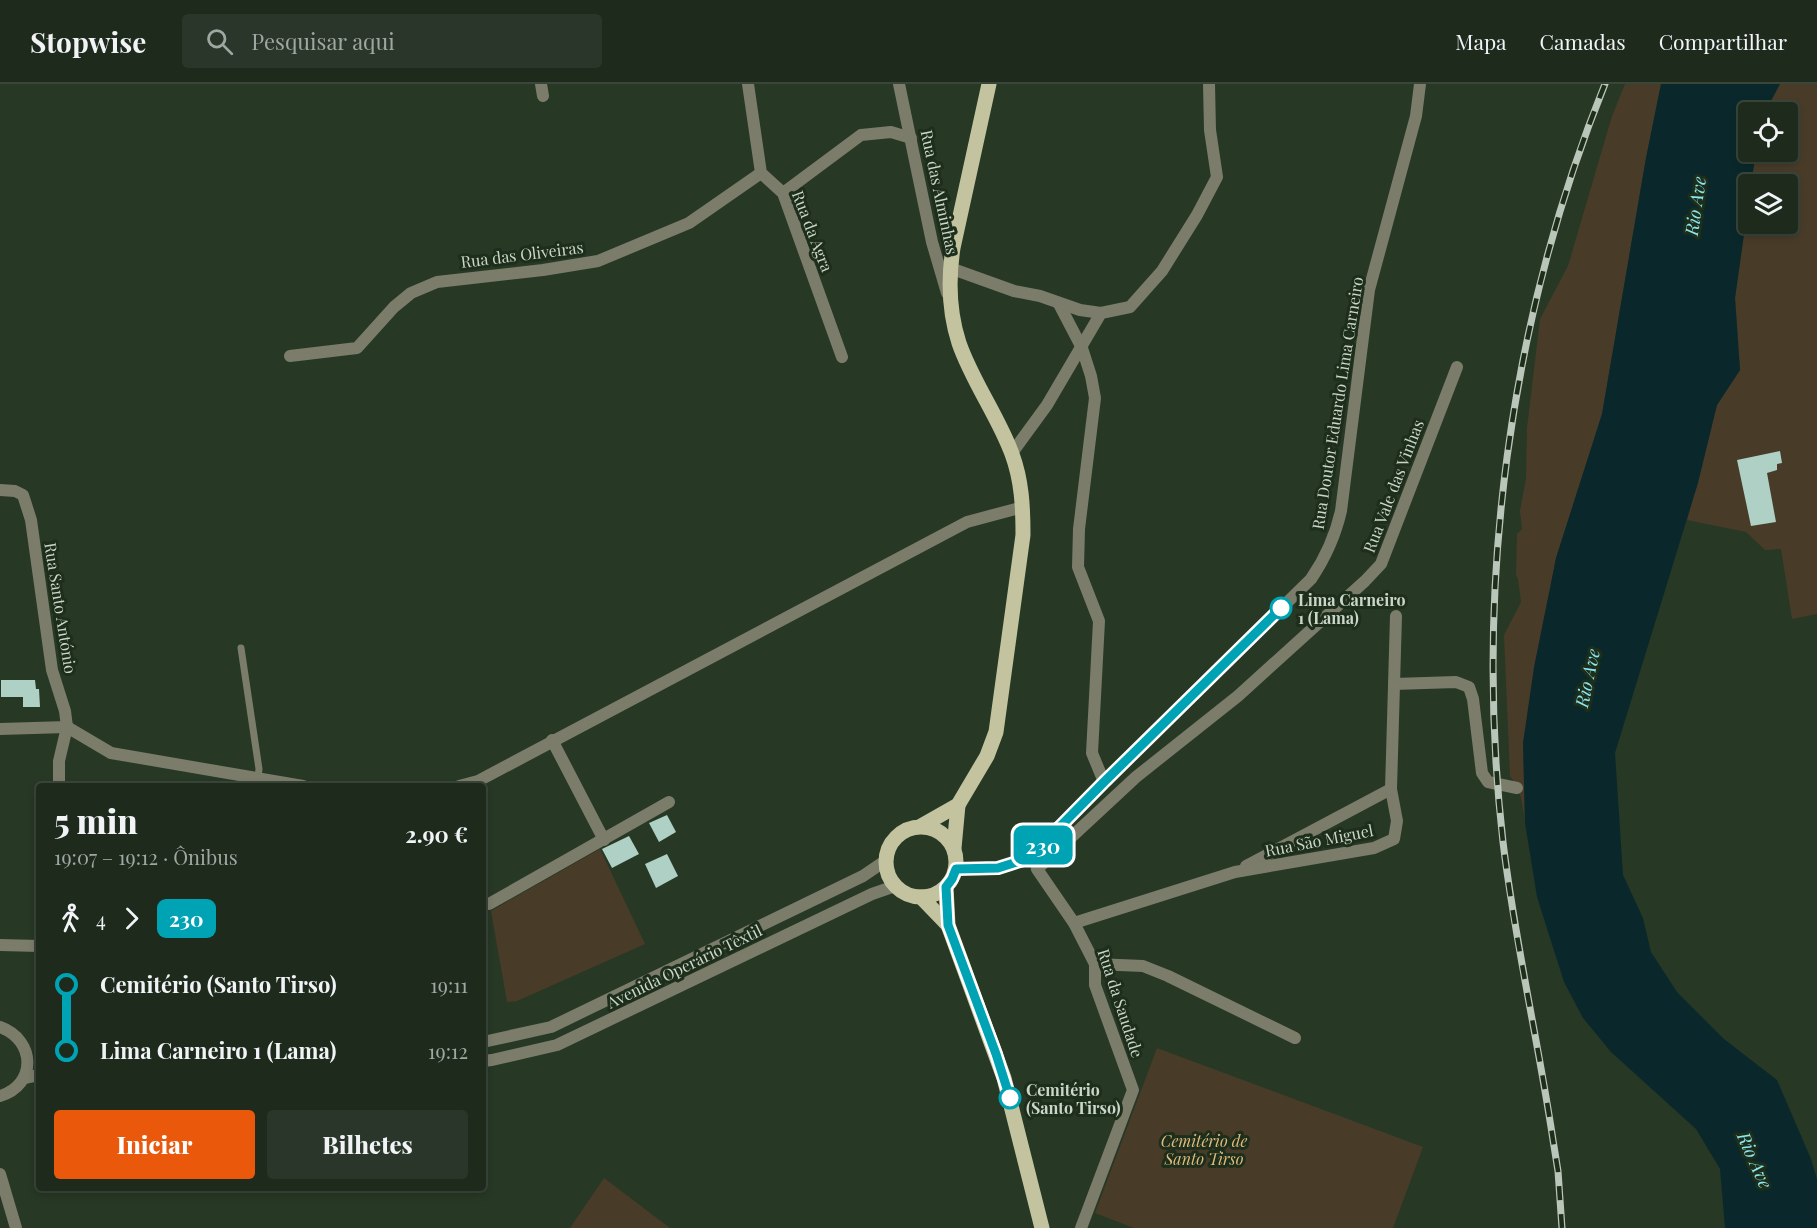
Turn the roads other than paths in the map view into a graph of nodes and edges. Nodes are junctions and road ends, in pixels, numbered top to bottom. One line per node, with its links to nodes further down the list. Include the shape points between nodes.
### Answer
1 (748, 84): 7 (street)
2 (899, 84): 6 (street, Rua das Alminhas)
3 (989, 84): 9 (main road)
4 (1209, 84): 12 (street, via 1217,177 1162,271 1130,307)
5 (1420, 84): 27 (street, Rua Doutor Eduardo Lima Carneiro, via 1416,116 1369,290 1336,534 1311,579)
6 (911, 138): 8 (street, via 891,132 861,135); 11 (street, Rua das Alminhas)
7 (761, 173): 8 (street, Rua da Agra); 14 (street, Rua das Oliveiras, via 688,223 598,261 437,282 411,293 394,307 357,348)
8 (783, 194): 15 (street, Rua da Agra)
9 (950, 268): 10 (street); 11 (main road)
10 (1059, 304): 12 (street); 13 (street)
11 (950, 307): 17 (main road, via 959,344)
12 (1101, 313): 13 (street)
13 (1082, 348): 17 (street); 27 (street, via 1095,398 1078,567 1099,621 1092,753)
14 (290, 356)
15 (842, 357)
16 (1457, 367): 45 (street, Rua Vale das Vinhas, via 1381,564 1238,696 1136,777 1037,869)
17 (1012, 453): 19 (main road)
18 (0, 490): 23 (street, Rua Santo António, via 23,495 28,506 52,670)
19 (1023, 507): 25 (street, via 967,522); 34 (main road, via 1023,535 996,732 987,756)
20 (1396, 616): 22 (street, Rua São Miguel)
21 (241, 648): 26 (lane)
22 (1394, 684): 31 (street, via 1456,682 1469,687 1482,773 1488,782); 32 (street, Rua São Miguel)
23 (67, 727): 24 (street); 26 (street, via 111,753); 28 (street, Rua Santo António, via 59,761)
24 (0, 729)
25 (552, 740): 30 (street); 36 (street)
26 (258, 778): 29 (street)
27 (1104, 782): 39 (street, Rua Doutor Eduardo Lima Carneiro, via 1023,860 998,868)
28 (59, 783)
29 (286, 783)
30 (470, 783)
31 (1517, 788)
32 (1391, 789): 40 (street, Rua São Miguel); 40 (street, Rua São Miguel, via 1397,821 1394,838 1385,843)
33 (669, 802): 36 (street)
34 (958, 805): 35 (main road); 37 (main road)
35 (921, 826): 37 (main road, via 941,832); 38 (main road, via 900,832 892,840)
36 (604, 840): 44 (street)
37 (954, 848): 39 (main road)
38 (885, 861): 41 (main road); 52 (street, Avenida Operário Têxtil, via 863,876 551,1027)
39 (956, 869): 42 (main road)
40 (1235, 872): 45 (street, Rua São Miguel)
41 (896, 886): 43 (main road, via 911,896); 55 (street, Avenida Operário Têxtil, via 557,1045)
42 (946, 887): 43 (main road); 46 (main road)
43 (921, 897): 46 (main road)
44 (489, 904)
45 (1074, 923): 49 (street, Rua da Saudade)
46 (948, 925): 63 (main road, via 1004,1078)
47 (0, 945): 48 (street)
48 (36, 946)
49 (1095, 964): 51 (street, via 1143,966); 61 (street, Rua da Saudade, via 1095,985 1133,1090)
50 (0, 1027): 53 (street, via 18,1037)
51 (1295, 1038)
52 (486, 1041)
53 (24, 1046): 54 (street); 57 (street, via 28,1062)
54 (36, 1050)
55 (486, 1061)
56 (36, 1076): 57 (street)
57 (24, 1078): 58 (street, via 11,1092)
58 (1, 1096): 59 (street)
59 (0, 1109)
60 (0, 1174): 62 (street)
61 (1085, 1227)
62 (16, 1228)
63 (1042, 1228)

